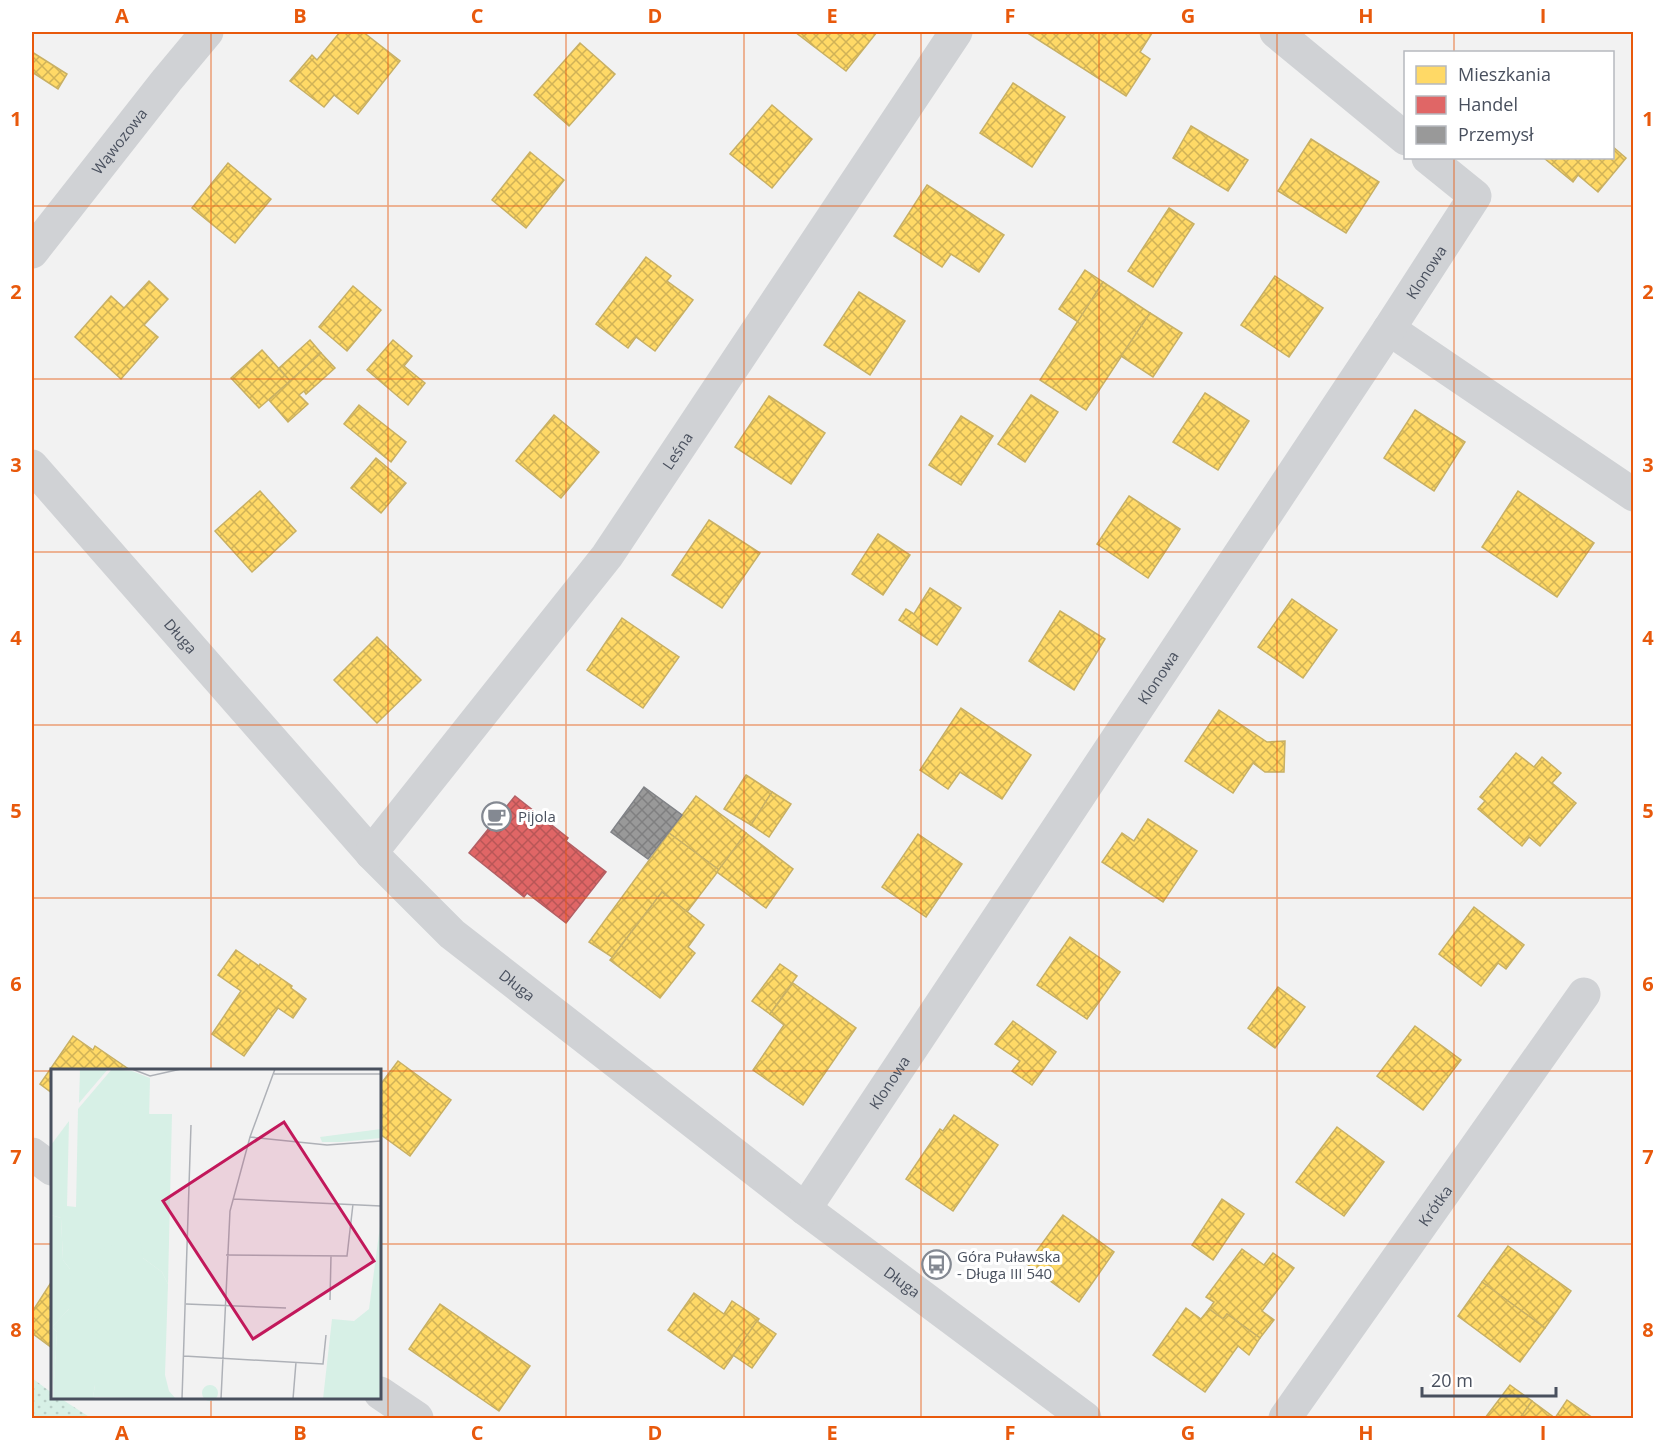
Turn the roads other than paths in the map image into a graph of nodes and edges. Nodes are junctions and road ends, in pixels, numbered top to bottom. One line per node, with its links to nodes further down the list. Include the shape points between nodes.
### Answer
1 (207, 32): 6 (street, Wąwozowa)
2 (956, 32): 10 (street, Leśna, via 607,556)
3 (1276, 32): 4 (street)
4 (1404, 137)
5 (1429, 159): 7 (street, Klonowa, via 1474,196)
6 (32, 252)
7 (1389, 329): 9 (street); 14 (street, Klonowa)
8 (32, 466): 10 (street, Długa)
9 (1634, 495)
10 (371, 853): 14 (street, Długa, via 452,934)
11 (1584, 994): 18 (street, Krótka)
12 (32, 1154): 13 (street)
13 (51, 1168)
14 (805, 1209): 17 (street, Długa)
15 (381, 1394): 16 (street)
16 (417, 1419)
17 (1085, 1419)
18 (1285, 1419)

